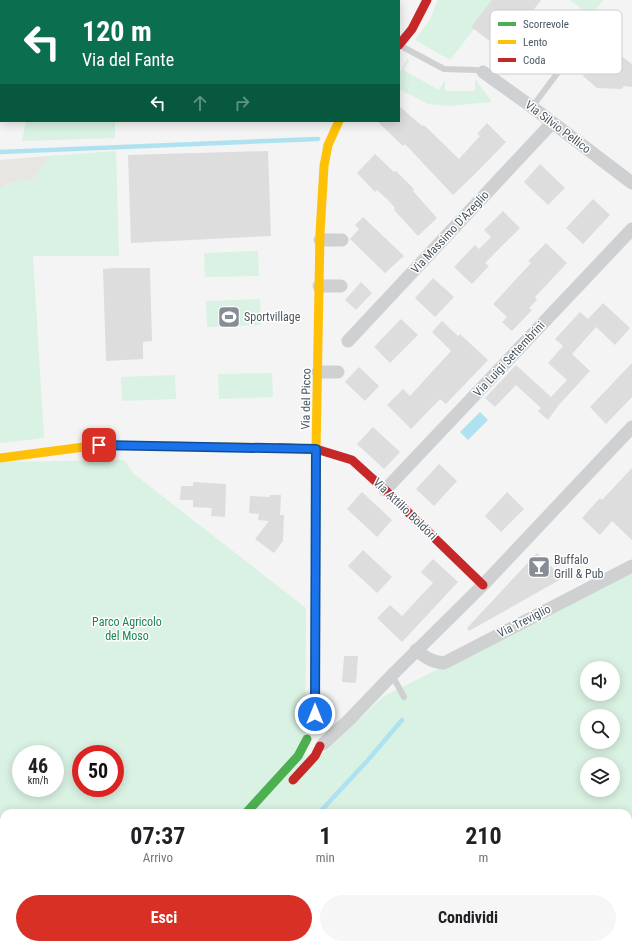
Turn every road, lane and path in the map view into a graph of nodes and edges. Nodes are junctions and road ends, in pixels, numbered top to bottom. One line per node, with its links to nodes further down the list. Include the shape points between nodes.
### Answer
1 (427, 0): 2 (main road, via 412,29)
2 (400, 44)
3 (400, 46): 4 (lane, via 444,69)
4 (479, 71): 6 (street, Via Silvio Pellico)
5 (557, 74): 6 (lane)
6 (532, 108): 8 (street, Via Silvio Pellico)
7 (339, 122): 11 (main road, Via del Picco, via 328,145 324,166)
8 (552, 123): 9 (street, Via Silvio Pellico); 15 (street, Via Massimo D'Azeglio)
9 (632, 183)
10 (632, 229): 22 (street, Via Luigi Settembrini)
11 (320, 240): 12 (street); 13 (main road, Via del Picco)
12 (342, 240)
13 (319, 286): 14 (street); 16 (main road, Via del Picco)
14 (341, 286)
15 (348, 341)
16 (318, 372): 17 (street); 18 (main road, Via del Picco)
17 (338, 372)
18 (317, 407): 20 (street, via 322,407)
19 (632, 427): 24 (street)
20 (320, 450): 21 (main road, Via Attilio Boldori, via 99,445); 22 (main road, Via Attilio Boldori, via 352,460); 28 (main road)
21 (0, 458)
22 (385, 490): 24 (main road, Via Attilio Boldori)
23 (632, 566): 25 (street, Via Treviglio, via 444,663 435,662)
24 (483, 585): 25 (street)
25 (416, 650): 26 (street)
26 (392, 675): 27 (lane); 28 (street, via 350,719)
27 (404, 697)
28 (320, 737): 29 (main road, via 312,746); 29 (main road, via 310,731); 30 (main road, via 315,756)
29 (307, 740): 31 (main road, via 298,756)
30 (289, 784)
31 (250, 809)

